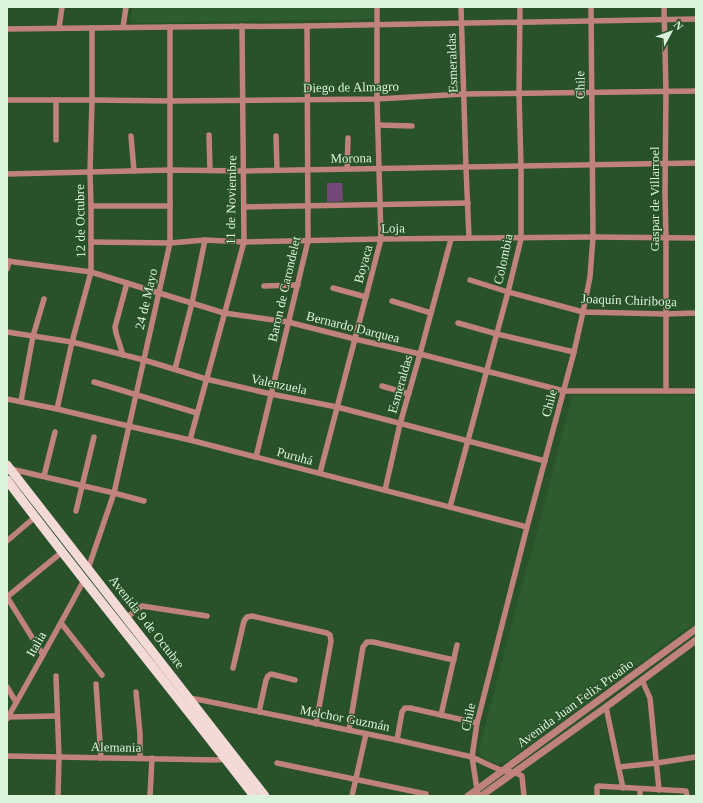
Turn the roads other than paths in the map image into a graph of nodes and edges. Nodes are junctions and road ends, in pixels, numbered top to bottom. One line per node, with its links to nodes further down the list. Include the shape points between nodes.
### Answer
1 (62, 7): 17 (street)
2 (126, 7): 19 (street)
3 (377, 7): 13 (street, Boyaca)
4 (461, 7): 12 (street, Esmeraldas)
5 (520, 7): 11 (street, Colombia)
6 (591, 7): 10 (street, Chile)
7 (664, 7): 9 (street, Gaspar de Villarroel)
8 (696, 19): 9 (street)
9 (664, 20): 10 (street); 21 (street, Gaspar de Villarroel)
10 (591, 21): 11 (street); 23 (street, Chile)
11 (520, 22): 12 (street); 25 (street, Colombia)
12 (462, 23): 13 (street); 24 (street, Esmeraldas)
13 (377, 24): 16 (street); 27 (street, Boyaca)
14 (170, 26): 15 (street); 19 (street); 32 (street, 24 de Mayo)
15 (242, 26): 16 (street); 31 (street, 11 de Noviembre)
16 (307, 26): 26 (street, Baron de Carondelet)
17 (59, 28): 18 (street); 20 (street)
18 (92, 28): 19 (street); 30 (street, 12 de Octubre)
19 (123, 28)
20 (7, 29)
21 (666, 91): 22 (street, Diego de Almagro); 23 (street, Diego de Almagro); 41 (street, Gaspar de Villarroel)
22 (696, 91)
23 (591, 93): 25 (street, Diego de Almagro); 42 (street, Chile)
24 (464, 94): 25 (street, Diego de Almagro); 27 (street, Diego de Almagro); 44 (street, Esmeraldas)
25 (519, 94): 43 (street, Colombia)
26 (307, 99): 27 (street, Diego de Almagro); 31 (street, Diego de Almagro); 50 (street, Baron de Carondelet)
27 (377, 99): 33 (street, Boyaca)
28 (7, 100): 29 (street, Diego de Almagro)
29 (56, 100): 30 (street, Diego de Almagro); 39 (street)
30 (92, 100): 32 (street, Diego de Almagro); 53 (street, 12 de Octubre)
31 (243, 100): 32 (street, Diego de Almagro); 52 (street, 11 de Noviembre)
32 (170, 101): 47 (street, 24 de Mayo)
33 (378, 125): 34 (street); 46 (street, Boyaca)
34 (412, 126)
35 (209, 135): 48 (street)
36 (131, 136): 51 (street)
37 (276, 136): 49 (street)
38 (348, 138): 45 (street)
39 (56, 140)
40 (696, 163): 41 (street, Morona)
41 (665, 164): 42 (street, Morona); 64 (street, Gaspar de Villarroel)
42 (592, 165): 43 (street, Morona); 61 (street, Chile)
43 (521, 166): 44 (street, Morona); 67 (street, Colombia)
44 (466, 168): 46 (street, Morona); 55 (street, Esmeraldas)
45 (347, 169): 46 (street, Morona); 50 (street, Morona)
46 (379, 169): 56 (street, Boyaca)
47 (170, 170): 48 (street, Morona); 51 (street, Morona); 58 (street, 24 de Mayo)
48 (210, 170): 52 (street, Morona)
49 (277, 170): 50 (street, Morona); 52 (street, Morona)
50 (308, 170): 59 (street, Baron de Carondelet)
51 (134, 171): 53 (street, Morona)
52 (244, 171): 60 (street, 11 de Noviembre)
53 (90, 172): 54 (street, Morona); 57 (street, 12 de Octubre)
54 (7, 174)
55 (468, 204): 56 (street); 63 (street, Esmeraldas)
56 (380, 205): 59 (street); 66 (street, Boyaca)
57 (91, 206): 58 (street); 70 (street, 12 de Octubre)
58 (170, 206): 72 (street, 24 de Mayo)
59 (308, 206): 60 (street); 69 (street, Baron de Carondelet)
60 (244, 207): 71 (street, 11 de Noviembre)
61 (593, 237): 64 (street, Loja); 67 (street, Loja); 87 (street, Chile, via 590,276)
62 (451, 238): 63 (street, Loja); 66 (street, Loja); 89 (street, Esmeraldas)
63 (469, 238): 67 (street, Loja)
64 (666, 238): 65 (street, Loja); 91 (street, Gaspar de Villarroel)
65 (696, 238)
66 (381, 239): 69 (street, Loja); 83 (street, Boyaca)
67 (521, 239): 81 (street, Colombia)
68 (205, 240): 71 (street, Loja); 72 (street, Loja); 86 (street)
69 (308, 241): 71 (street, Loja); 78 (street, Baron de Carondelet)
70 (91, 242): 72 (street, Loja); 75 (street, 12 de Octubre)
71 (244, 242): 88 (street, 11 de Noviembre)
72 (170, 243): 82 (street, 24 de Mayo)
73 (8, 261): 74 (street); 75 (street, Bernardo Darquea)
74 (7, 269)
75 (91, 272): 77 (street, Bernardo Darquea); 98 (street, 12 de Octubre)
76 (470, 280): 81 (street, Joaquín Chiriboga)
77 (127, 283): 82 (street, Bernardo Darquea); 101 (street, via 115,328)
78 (298, 285): 79 (street); 92 (street, Baron de Carondelet)
79 (264, 286)
80 (333, 288): 83 (street)
81 (508, 292): 87 (street, Joaquín Chiriboga); 95 (street, Colombia)
82 (159, 293): 86 (street, Bernardo Darquea); 102 (street, 24 de Mayo)
83 (366, 297): 97 (street, Boyaca)
84 (44, 299): 96 (street)
85 (392, 302): 89 (street)
86 (192, 303): 88 (street, Bernardo Darquea); 103 (street)
87 (583, 312): 91 (street, Joaquín Chiriboga); 99 (street, Chile)
88 (224, 313): 92 (street, Bernardo Darquea); 105 (street, 11 de Noviembre)
89 (431, 313): 100 (street, Esmeraldas)
90 (696, 313): 91 (street, Joaquín Chiriboga)
91 (666, 314): 109 (street, Gaspar de Villarroel)
92 (288, 322): 97 (street, Bernardo Darquea); 112 (street, Baron de Carondelet)
93 (458, 323): 95 (street)
94 (7, 332): 96 (street, Valenzuela)
95 (497, 334): 99 (street); 104 (street, Colombia)
96 (32, 336): 98 (street, Valenzuela); 115 (street)
97 (355, 339): 100 (street, Bernardo Darquea); 116 (street, Boyaca)
98 (72, 342): 101 (street, Valenzuela); 117 (street, 12 de Octubre)
99 (574, 352): 108 (street, Chile)
100 (420, 354): 104 (street, Bernardo Darquea); 113 (street, Esmeraldas)
101 (123, 355): 102 (street, Valenzuela)
102 (144, 360): 103 (street, Valenzuela); 111 (street, 24 de Mayo)
103 (175, 369): 105 (street, Valenzuela)
104 (486, 372): 108 (street, Bernardo Darquea); 124 (street, Colombia)
105 (206, 379): 112 (street, Valenzuela); 118 (street, 11 de Noviembre)
106 (94, 382): 111 (street)
107 (382, 386): 113 (street)
108 (564, 391): 109 (street, Bernardo Darquea); 126 (street, Chile)
109 (666, 391): 110 (street, Bernardo Darquea)
110 (696, 391)
111 (136, 394): 118 (street); 120 (street, 24 de Mayo)
112 (271, 394): 116 (street, Valenzuela); 125 (street, Baron de Carondelet)
113 (409, 394): 119 (street, Esmeraldas)
114 (7, 399): 115 (street, Puruhá)
115 (21, 401): 117 (street, Puruhá)
116 (337, 407): 119 (street, Valenzuela); 128 (street, Boyaca)
117 (57, 409): 120 (street, Puruhá)
118 (197, 413): 123 (street, 11 de Noviembre)
119 (400, 424): 124 (street, Valenzuela); 132 (street, Esmeraldas)
120 (128, 426): 123 (street, Puruhá); 133 (street, 24 de Mayo)
121 (55, 432): 129 (street)
122 (94, 438): 131 (street)
123 (190, 440): 125 (street, Puruhá)
124 (468, 441): 126 (street, Valenzuela); 135 (street, Colombia)
125 (256, 457): 128 (street, Puruhá)
126 (545, 461): 138 (street, Chile)
127 (9, 467): 129 (street); 141 (main road, Avenida 9 de Octubre)
128 (320, 473): 132 (street, Puruhá)
129 (44, 476): 131 (street)
130 (7, 482): 137 (main road, Avenida 9 de Octubre)
131 (82, 485): 133 (street); 136 (street)
132 (385, 490): 135 (street, Puruhá)
133 (114, 493): 134 (street); 141 (street, 24 de Mayo)
134 (144, 501)
135 (450, 507): 138 (street, Puruhá)
136 (76, 511)
137 (35, 518): 139 (street); 140 (main road, Avenida 9 de Octubre)
138 (527, 528): 168 (street, Chile)
139 (7, 541)
140 (62, 552): 142 (main road, Avenida 9 de Octubre); 143 (street)
141 (88, 569): 145 (main road, Avenida 9 de Octubre)
142 (84, 580): 146 (street, Italia); 161 (main road, Avenida 9 de Octubre)
143 (7, 597): 150 (street)
144 (207, 616): 145 (street, via 142,606)
145 (127, 617): 160 (main road, Avenida 9 de Octubre)
146 (61, 623): 150 (street, Italia); 153 (street)
147 (696, 629): 184 (street, Avenida Juan Felix Proaño)
148 (696, 640): 156 (street, Avenida Juan Felix Proaño)
149 (457, 645): 151 (street)
150 (43, 655): 162 (street, Italia)
151 (454, 660): 165 (street); 170 (street, via 367,642 363,647)
152 (233, 668): 169 (street, via 246,617 252,616 330,635)
153 (102, 675)
154 (56, 676): 166 (street)
155 (295, 680): 164 (street, via 271,674 268,676)
156 (642, 680): 163 (street, Avenida Juan Felix Proaño); 182 (street, via 650,698)
157 (96, 684): 176 (street)
158 (7, 687): 162 (street)
159 (136, 692): 177 (street)
160 (189, 698): 161 (street, Melchor Guzmán); 164 (street, Melchor Guzmán); 196 (main road, Avenida 9 de Octubre)
161 (180, 701): 180 (main road, Avenida 9 de Octubre)
162 (16, 702): 167 (street, Italia)
163 (606, 707): 183 (street); 185 (street, Avenida Juan Felix Proaño)
164 (259, 712): 169 (street, Melchor Guzmán)
165 (441, 715): 168 (street); 172 (street, via 405,708)
166 (56, 716): 167 (street); 174 (street)
167 (8, 718)
168 (477, 723): 175 (street, Chile)
169 (316, 724): 170 (street, Melchor Guzmán)
170 (349, 730): 171 (street, Melchor Guzmán)
171 (366, 734): 172 (street, Melchor Guzmán); 186 (street)
172 (397, 740): 175 (street, Melchor Guzmán)
173 (7, 756): 174 (street, Alemania)
174 (59, 757): 176 (street, Alemania); 193 (street)
175 (472, 757): 184 (street, Melchor Guzmán); 191 (street, Chile)
176 (101, 758): 177 (street, Alemania)
177 (140, 758): 178 (street, Alemania)
178 (152, 758): 180 (street, Alemania); 194 (street)
179 (696, 758): 182 (street)
180 (226, 759): 195 (main road, Avenida 9 de Octubre)
181 (277, 763): 186 (street)
182 (657, 763): 183 (street); 189 (street)
183 (619, 767): 187 (street)
184 (503, 771): 185 (street, Melchor Guzmán); 191 (street, Avenida Juan Felix Proaño)
185 (514, 772): 191 (street, Avenida Juan Felix Proaño); 199 (street, via 522,776)
186 (356, 780): 190 (street); 197 (street)
187 (623, 788): 188 (street); 200 (street, via 597,786)
188 (640, 789): 189 (street); 201 (street)
189 (659, 790): 192 (street)
190 (426, 794)
191 (479, 794): 198 (street, Avenida Juan Felix Proaño)
192 (686, 794)
193 (58, 796)
194 (150, 796)
195 (254, 796)
196 (265, 796)
197 (352, 796)
198 (468, 796)
199 (524, 796)
200 (597, 796)
201 (640, 796)

